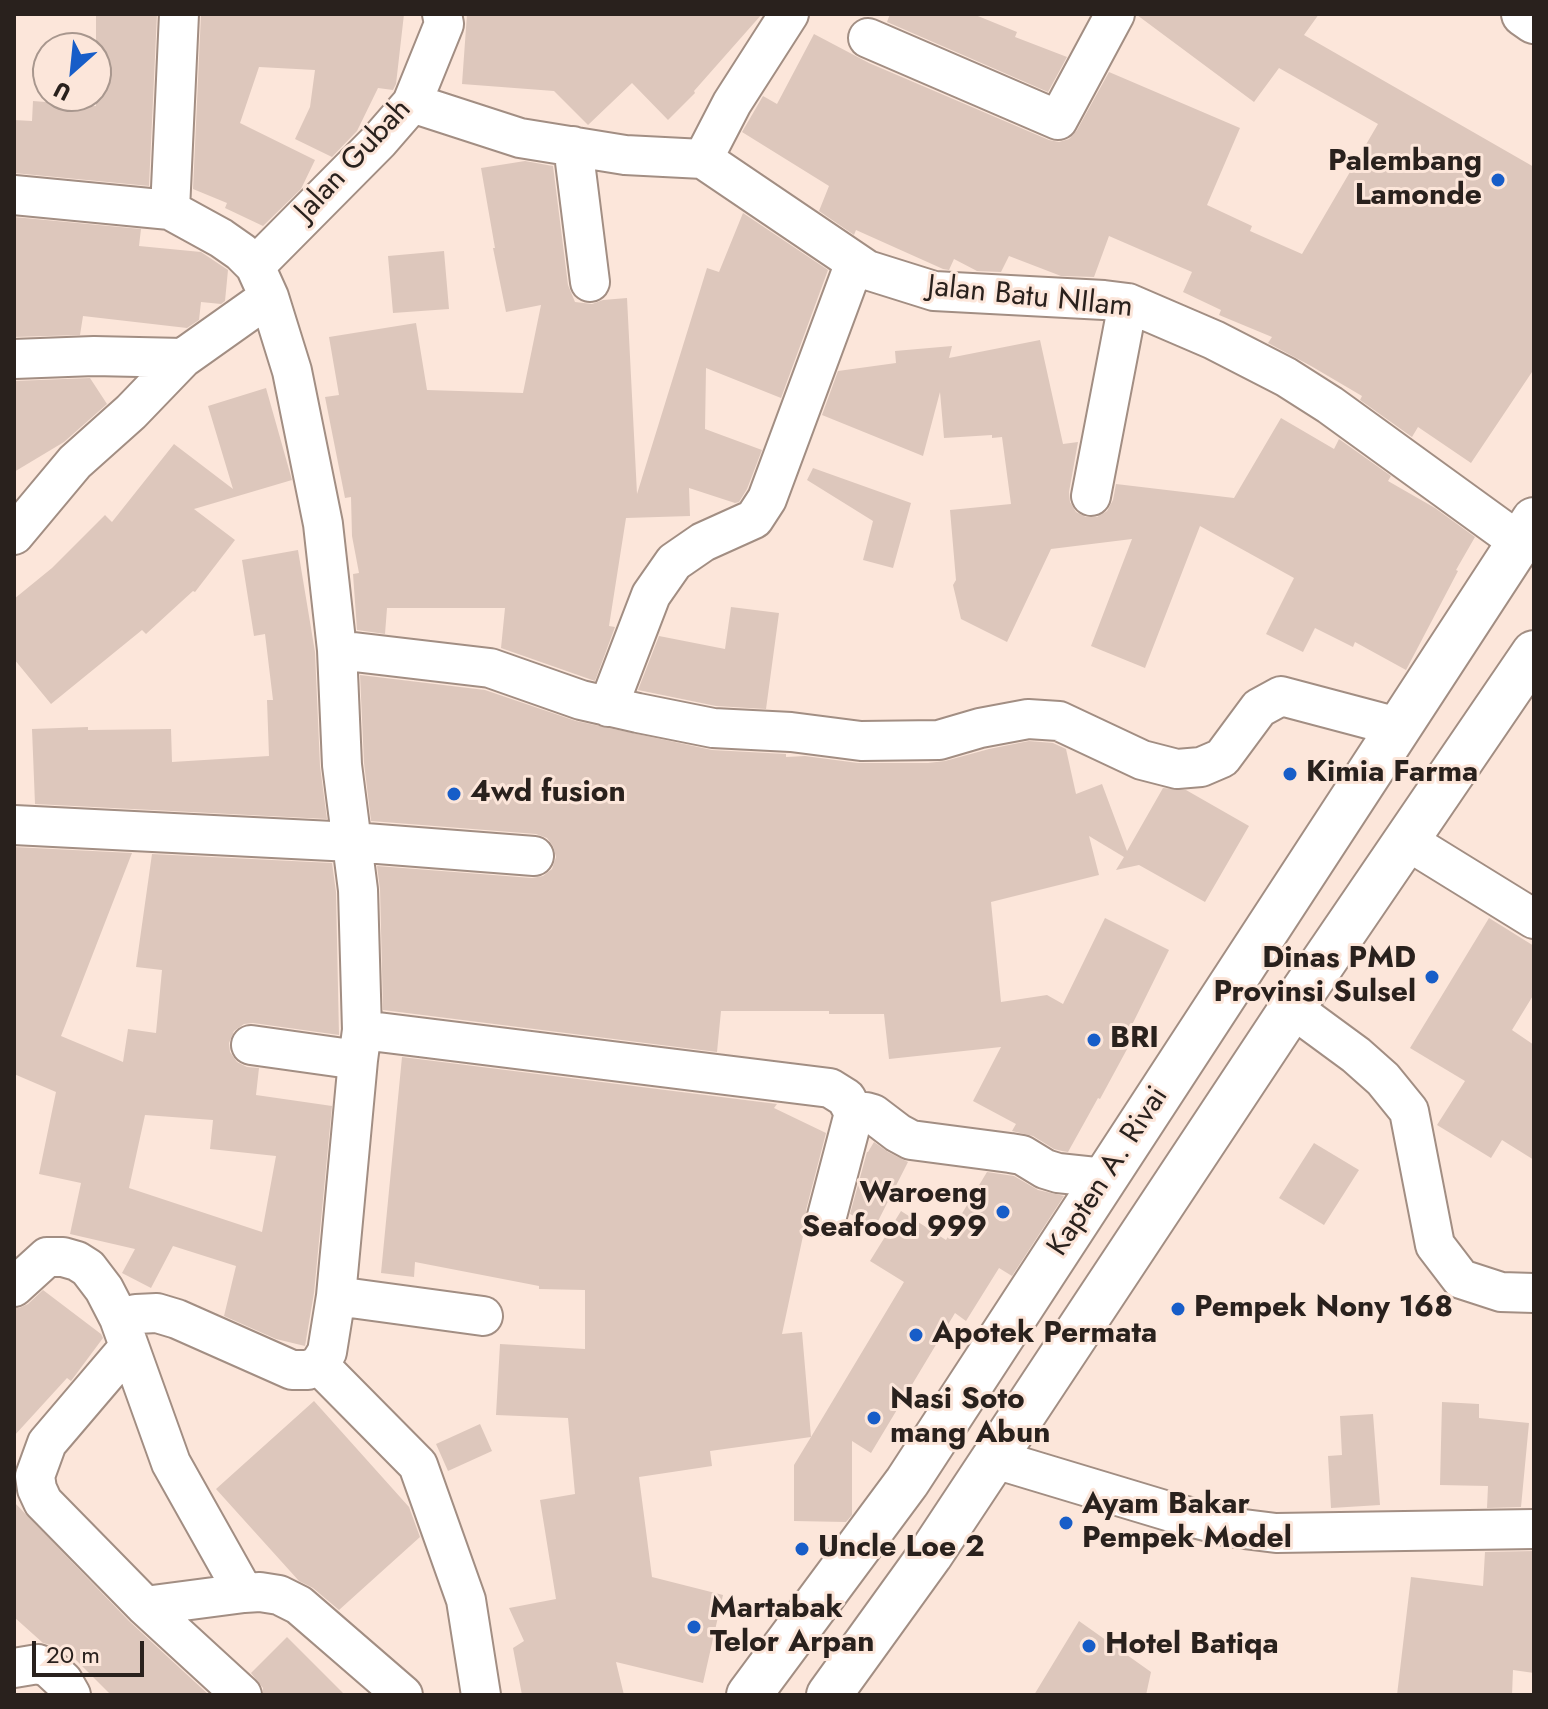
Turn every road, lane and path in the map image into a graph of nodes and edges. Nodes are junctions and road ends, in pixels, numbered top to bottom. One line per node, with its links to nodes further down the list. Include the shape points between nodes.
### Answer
1 (179, 14): 12 (street)
2 (442, 14): 8 (street, Jalan Gubah, via 444,24)
3 (789, 14): 10 (street)
4 (1115, 14): 7 (street, via 1058,120)
5 (1524, 14): 6 (main road)
6 (1534, 21)
7 (868, 38)
8 (412, 103): 9 (street, via 520,138); 14 (street, Jalan Gubah)
9 (573, 146): 10 (street); 15 (street)
10 (703, 159): 13 (street, Jalan Batu NIlam)
11 (14, 195): 12 (street)
12 (170, 210): 14 (street, via 241,252)
13 (855, 262): 16 (street, Jalan Batu NIlam, via 934,291); 24 (street, via 767,499 754,519 674,562 651,595)
14 (262, 281): 17 (street, Jalan Gubah); 22 (street, via 292,371 323,524)
15 (590, 282)
16 (1128, 303): 19 (street); 20 (street, Jalan Batu NIlam, via 1286,377)
17 (183, 358): 18 (street); 21 (street, Jalan Gubah, via 75,462)
18 (14, 359)
19 (1091, 496)
20 (1526, 531): 25 (main road, Kapten A. Rivai)
21 (14, 535)
22 (337, 650): 24 (street, via 490,668); 28 (street)
23 (1534, 653): 27 (main road, Kapten A. Rivai)
24 (608, 707): 25 (street, via 713,728 861,741 939,740 1028,719 1059,721 1142,760 1177,769 1222,758 1259,708 1281,696)
25 (1398, 727): 35 (main road, Kapten A. Rivai)
26 (14, 825): 28 (street)
27 (1406, 840): 30 (street); 31 (main road, Kapten A. Rivai)
28 (352, 842): 29 (street); 33 (street, via 358,890)
29 (534, 856)
30 (1534, 919)
31 (1292, 1008): 38 (street, via 1356,1055 1409,1111 1435,1245 1461,1279 1501,1292); 43 (main road, Kapten A. Rivai)
32 (251, 1045): 33 (street)
33 (360, 1045): 34 (street, via 830,1088 846,1098); 39 (street)
34 (854, 1113): 35 (street, via 873,1114 911,1140 1022,1155 1058,1173); 36 (street)
35 (1105, 1178): 52 (main road, Kapten A. Rivai, via 907,1482)
36 (827, 1216)
37 (14, 1287): 41 (street, via 47,1257 77,1261 104,1289)
38 (1534, 1293)
39 (336, 1296): 40 (street); 42 (street, via 327,1352)
40 (483, 1316)
41 (124, 1333): 42 (street, via 136,1314 157,1313 292,1370); 45 (street, via 171,1463); 46 (street, via 47,1443 35,1476 43,1502)
42 (319, 1365): 51 (street, via 418,1465 466,1600)
43 (995, 1459): 44 (street, via 1228,1527 1276,1533); 53 (main road, Kapten A. Rivai)
44 (1534, 1529)
45 (244, 1593): 46 (street); 50 (street, via 279,1595 299,1605)
46 (145, 1606): 49 (street)
47 (14, 1668): 48 (street, via 49,1668)
48 (71, 1695)
49 (242, 1695)
50 (403, 1695)
51 (481, 1695)
52 (749, 1695)
53 (829, 1695)

